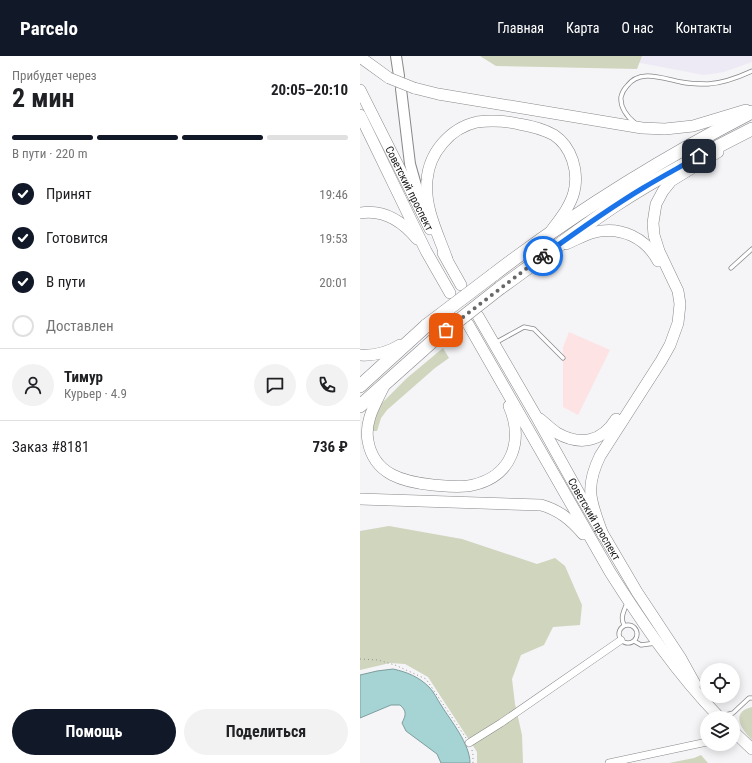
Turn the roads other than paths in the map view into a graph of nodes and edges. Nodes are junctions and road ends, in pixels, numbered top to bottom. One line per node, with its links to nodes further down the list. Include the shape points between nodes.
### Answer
1 (396, 56): 4 (main road)
2 (360, 57): 4 (main road)
3 (752, 71): 10 (lane, via 709,84 692,84 649,76 634,79 624,90 622,104 631,120)
4 (394, 77): 10 (main road, bridge, via 414,88 438,94)
5 (401, 89): 13 (main road, via 410,164)
6 (360, 90): 13 (main road, Советский проспект)
7 (752, 108): 10 (main road, via 693,126)
8 (752, 112): 14 (highway, via 636,176)
9 (360, 115): 16 (main road, Советский проспект)
10 (642, 128)
11 (752, 129): 17 (highway, via 644,188); 34 (main road, via 671,181 656,204 654,235 678,291 678,323 661,361 593,470 591,495)
12 (360, 212): 16 (main road, via 372,212 395,219)
13 (427, 222): 18 (main road, Советский проспект)
14 (549, 234): 18 (main road, via 568,207 574,191 575,171 565,146 554,135 532,126 497,121 476,123 448,136 434,155 429,167 427,187 430,212); 24 (highway, bridge)
15 (752, 249): 19 (lane)
16 (426, 251): 21 (main road, Советский проспект)
17 (550, 251): 29 (highway, bridge, via 435,339); 32 (main road, via 594,232 605,230 628,233 654,253 665,275 675,313 666,340 606,433 578,441 556,432)
18 (447, 259): 20 (main road, Советский проспект)
19 (731, 268)
20 (461, 285)
21 (450, 293)
22 (478, 316): 25 (main road, Советский проспект)
23 (468, 324): 28 (main road, Советский проспект)
24 (414, 337): 26 (main road, via 388,352); 30 (highway)
25 (494, 343): 27 (lane, via 524,327 534,329); 32 (main road, Советский проспект)
26 (360, 355)
27 (563, 358)
28 (490, 363): 29 (main road, via 512,413 514,448 510,460 502,470 492,478 471,485 415,483 397,478 382,468 372,454 367,432 371,413); 35 (main road, Советский проспект)
29 (388, 380): 31 (highway)
30 (360, 386)
31 (360, 406)
32 (536, 416): 34 (main road, Советский проспект)
33 (360, 499): 35 (main road, via 530,504 550,507 566,516 577,527)
34 (603, 535): 43 (main road, Советский проспект, via 705,700)
35 (610, 572): 36 (main road, Советский проспект)
36 (628, 600): 37 (lane, via 622,616); 40 (main road, Советский проспект)
37 (624, 626): 38 (lane, via 619,633); 39 (lane, via 631,625 636,629 638,636)
38 (621, 640): 39 (lane, via 627,643); 46 (street)
39 (634, 641): 40 (lane, via 641,645)
40 (656, 643): 42 (main road, Советский проспект, via 687,683)
41 (751, 697): 44 (lane)
42 (714, 711)
43 (715, 711)
44 (735, 711)
45 (740, 738): 48 (main road)
46 (469, 743)
47 (700, 744): 49 (street)
48 (752, 749)
49 (609, 763)

